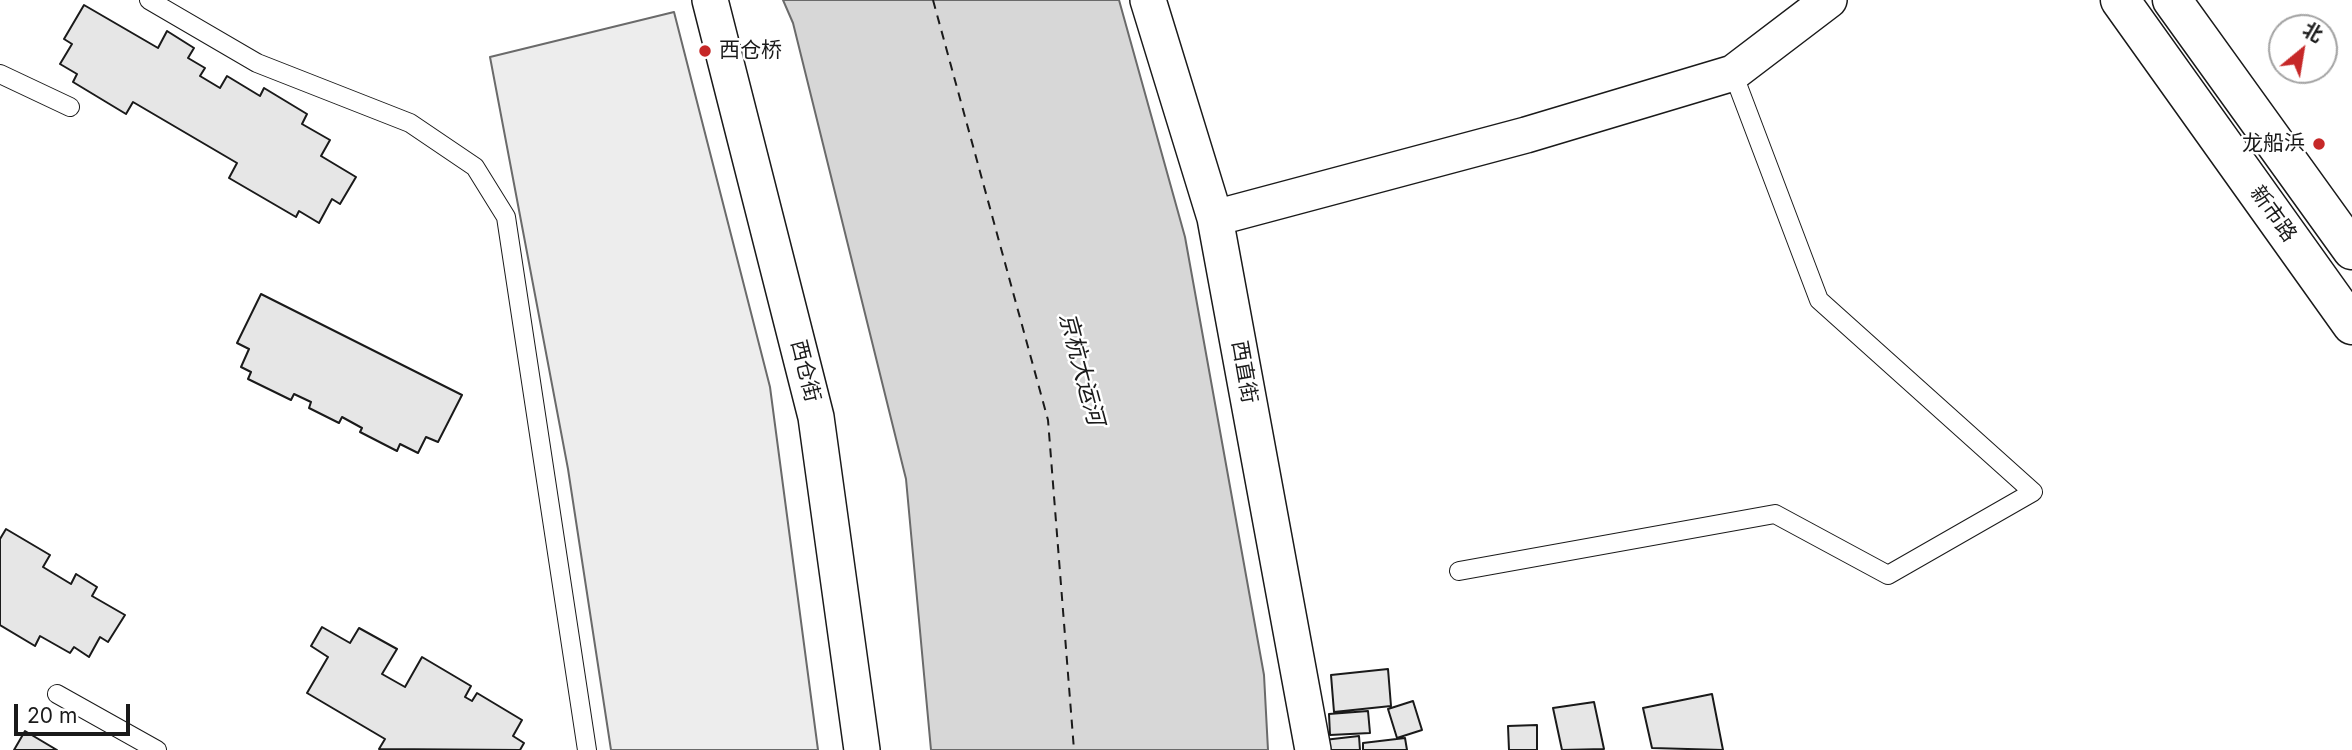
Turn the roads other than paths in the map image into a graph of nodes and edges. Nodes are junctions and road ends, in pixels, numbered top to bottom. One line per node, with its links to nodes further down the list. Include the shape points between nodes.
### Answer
1 (149, 0): 16 (lane, via 257,63 410,123 475,167 506,217)
2 (710, 0): 17 (street, 西仓街, via 816,417)
3 (1149, 0): 10 (street, 西直街)
4 (1829, 0): 7 (street)
5 (2120, 0): 12 (street, 新市路)
6 (2172, 0): 11 (street, 新市路)
7 (1733, 73): 10 (street, via 1526,135); 13 (lane, via 1819,300 2033,492 1888,575 1775,514)
8 (0, 74): 9 (lane)
9 (69, 107)
10 (1215, 218): 18 (street, 西直街)
11 (2352, 250)
12 (2352, 325)
13 (1459, 571)
14 (57, 694): 15 (lane)
15 (156, 750)
16 (587, 750)
17 (862, 750)
18 (1313, 750)

